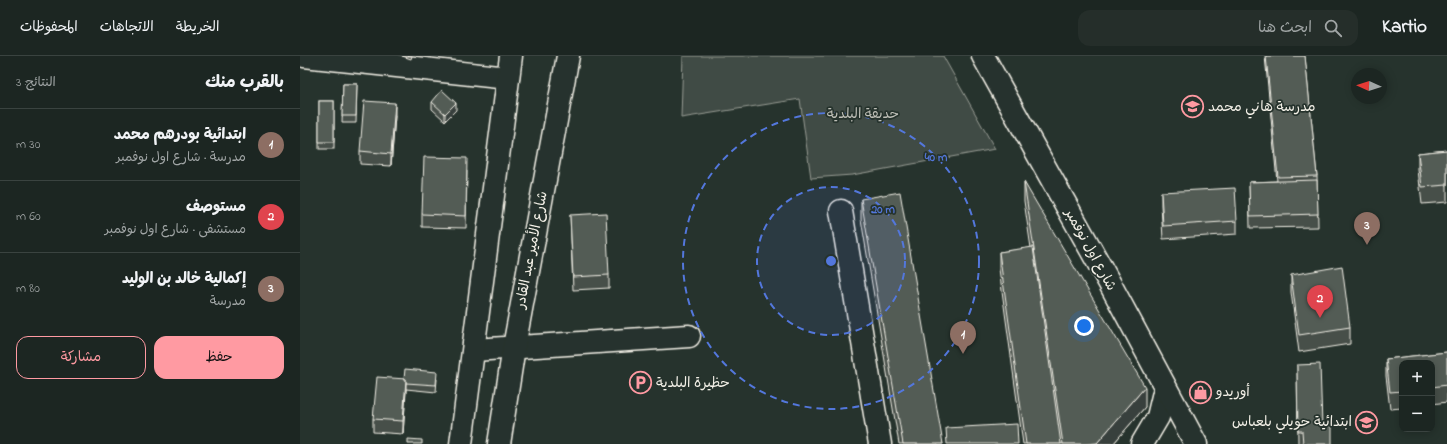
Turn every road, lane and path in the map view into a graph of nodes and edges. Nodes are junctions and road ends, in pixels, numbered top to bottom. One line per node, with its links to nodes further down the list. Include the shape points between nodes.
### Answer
1 (304, 56): 5 (street)
2 (511, 56): 5 (street)
3 (568, 56): 8 (street, شارع الأمير عبد القادر)
4 (983, 56): 10 (street, شارع اول نوفمبر)
5 (508, 78): 9 (street)
6 (841, 211): 13 (street)
7 (689, 336): 8 (street)
8 (514, 347): 9 (street); 12 (street, شارع الأمير عبد القادر)
9 (474, 350): 11 (street)
10 (1165, 388): 14 (street, via 1158,417); 15 (street, شارع اول نوفمبر)
11 (461, 444)
12 (499, 444)
13 (880, 444)
14 (1142, 444)
15 (1196, 444)

